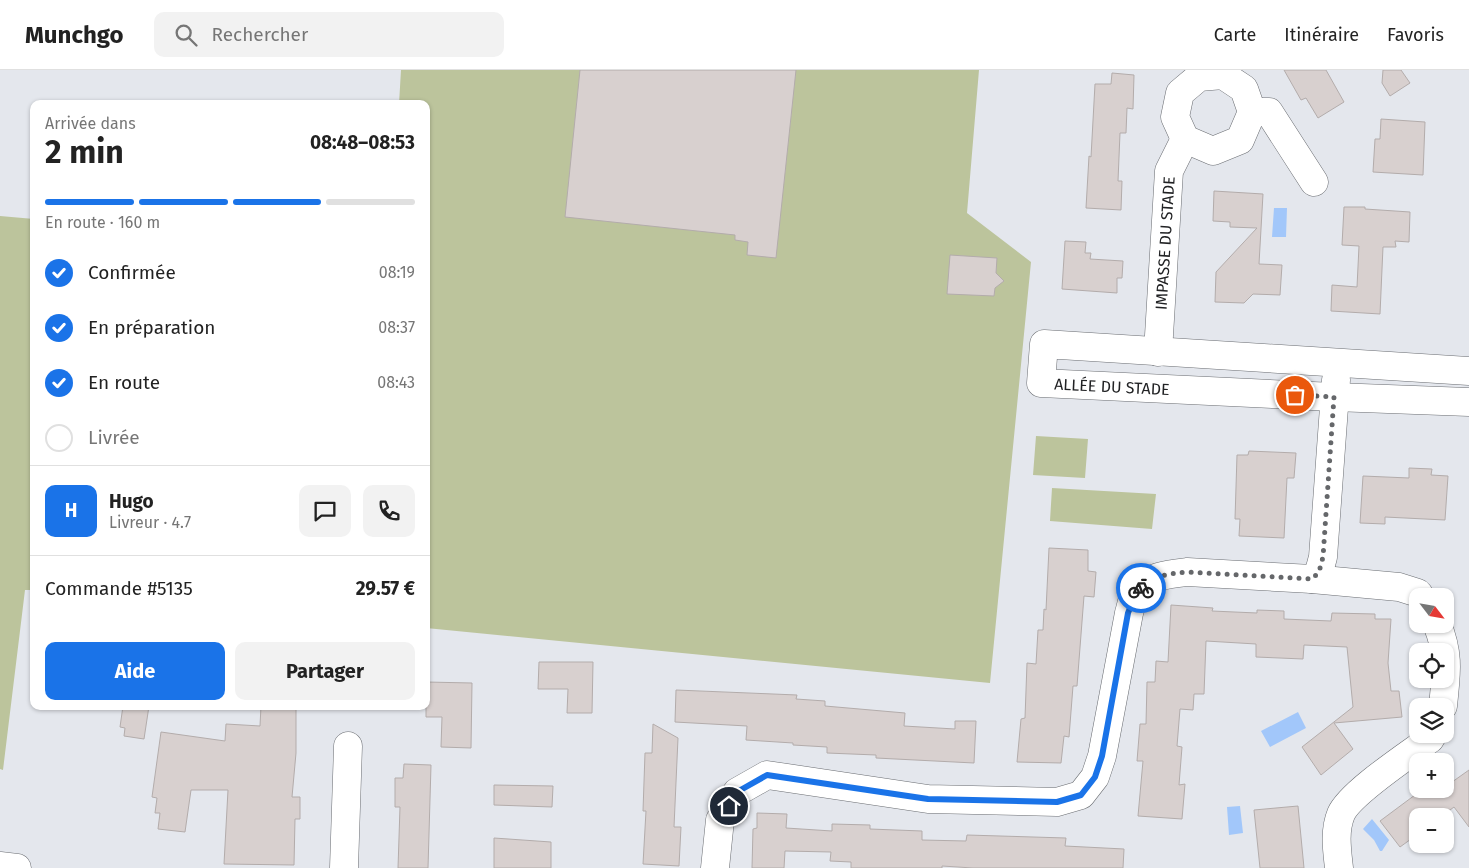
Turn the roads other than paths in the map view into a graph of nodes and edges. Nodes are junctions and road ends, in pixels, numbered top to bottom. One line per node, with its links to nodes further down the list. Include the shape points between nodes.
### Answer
1 (1252, 112): 2 (street, via 1240,140 1213,151); 2 (street, via 1244,89 1223,75 1199,76 1180,93 1175,117); 3 (street, via 1269,112)
2 (1185, 139): 4 (street, IMPASSE DU STADE, via 1169,171)
3 (1314, 182)
4 (1158, 352): 5 (street, ALLÉE DU STADE); 7 (street, ALLÉE DU STADE, via 1044,344 1040,383)
5 (1339, 363): 6 (street, ALLÉE DU STADE); 7 (street)
6 (1469, 371)
7 (1334, 397): 8 (street, ALLÉE DU STADE); 9 (street, via 1323,557 1319,572)
8 (1469, 402)
9 (1312, 579): 10 (street, via 1399,586); 18 (street, via 1186,572 1166,574 1149,581 1136,593 1128,613 1102,756 1095,777 1081,795 1057,802 928,799 767,775 737,792 720,820)
10 (1409, 590)
11 (1441, 633): 12 (street, via 1447,662)
12 (1444, 698)
13 (1425, 743): 19 (street, via 1353,797 1342,814 1336,836)
14 (348, 746): 17 (street)
15 (0, 866): 16 (street)
16 (17, 868)
17 (344, 868)
18 (716, 868)
19 (1339, 868)

